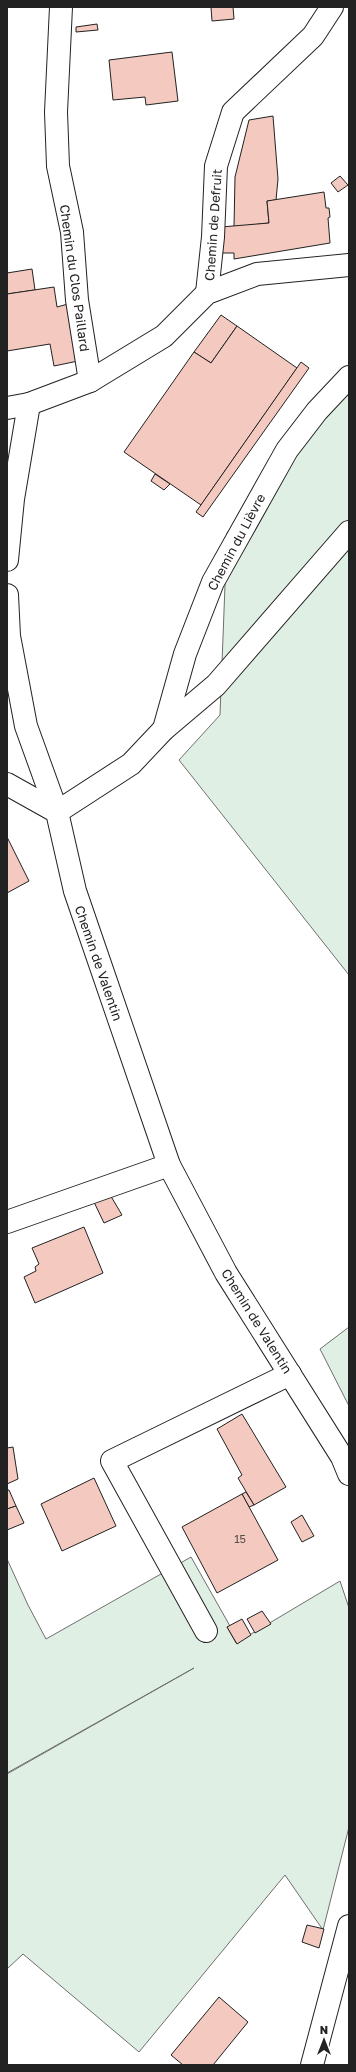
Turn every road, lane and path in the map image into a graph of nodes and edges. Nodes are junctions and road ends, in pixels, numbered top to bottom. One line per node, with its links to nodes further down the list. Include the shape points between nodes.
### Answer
1 (61, 7): 6 (street, Chemin du Clos Paillard, via 56,112 58,166 72,232 77,300)
2 (332, 7): 4 (street, Chemin de Defruit, via 313,36 233,112 216,166 213,237)
3 (349, 265): 4 (street, via 257,274)
4 (207, 293): 6 (street, via 164,336)
5 (349, 376): 12 (street, Chemin du Lièvre, via 317,411 287,450 213,582 185,654)
6 (90, 382): 7 (street)
7 (29, 404): 8 (street); 10 (street, via 13,499)
8 (7, 408)
9 (349, 532): 12 (street, Chemin du Lièvre, via 216,685)
10 (7, 560)
11 (7, 595): 14 (street, via 9,636 26,726)
12 (164, 729): 14 (street, Chemin du Lièvre, via 131,764)
13 (7, 784): 14 (street)
14 (57, 812): 15 (street, Chemin de Valentin, via 75,892)
15 (169, 1165): 16 (street); 17 (street, Chemin de Valentin, via 226,1273)
16 (7, 1222)
17 (290, 1374): 18 (street, Chemin de Valentin, via 342,1457); 19 (street, via 112,1461)
18 (349, 1474)
19 (206, 1631)
20 (349, 1926): 21 (street)
21 (312, 2065)

